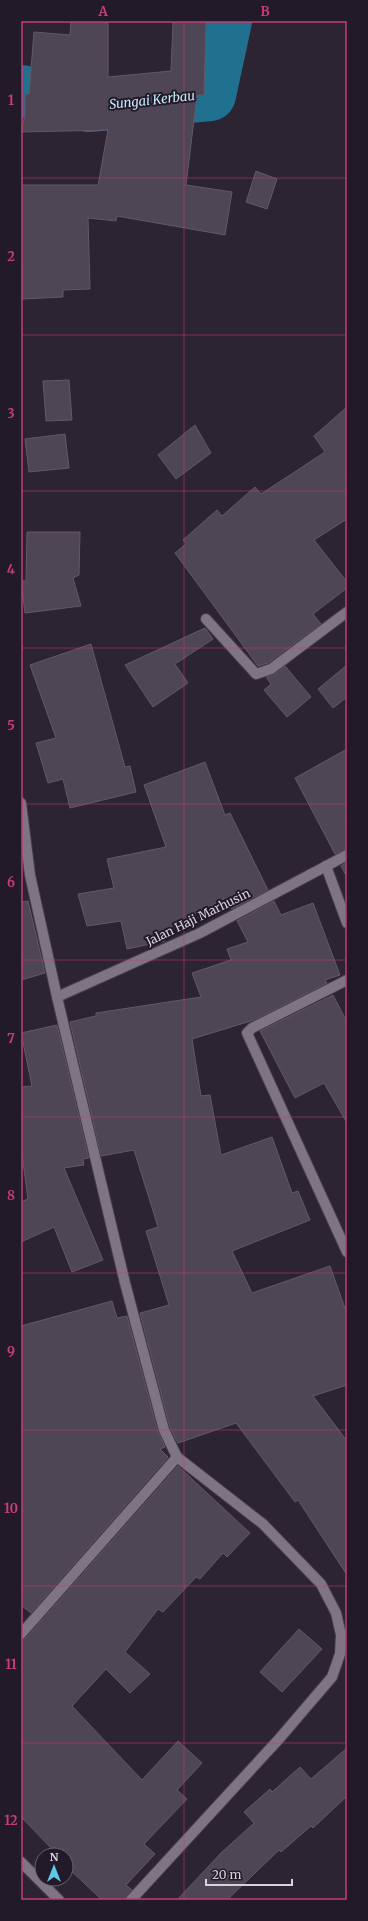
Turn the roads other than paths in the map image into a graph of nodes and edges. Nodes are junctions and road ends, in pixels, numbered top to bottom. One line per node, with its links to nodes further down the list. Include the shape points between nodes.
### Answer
1 (347, 612): 2 (street, via 271,669 259,674 256,674)
2 (206, 619)
3 (21, 803): 8 (street, via 30,875)
4 (347, 855): 5 (street, Jalan Haji Marhusin)
5 (326, 866): 6 (street); 8 (street, Jalan Haji Marhusin, via 200,933)
6 (347, 924)
7 (347, 980): 9 (street, via 252,1028 247,1036)
8 (57, 997): 10 (street, via 125,1283 164,1430)
9 (347, 1252)
10 (177, 1457): 11 (street); 12 (street, via 262,1524 321,1584 336,1613)
11 (21, 1634)
12 (344, 1656): 15 (street, via 332,1677 279,1739)
13 (21, 1862): 14 (street)
14 (59, 1900)
15 (131, 1900)

